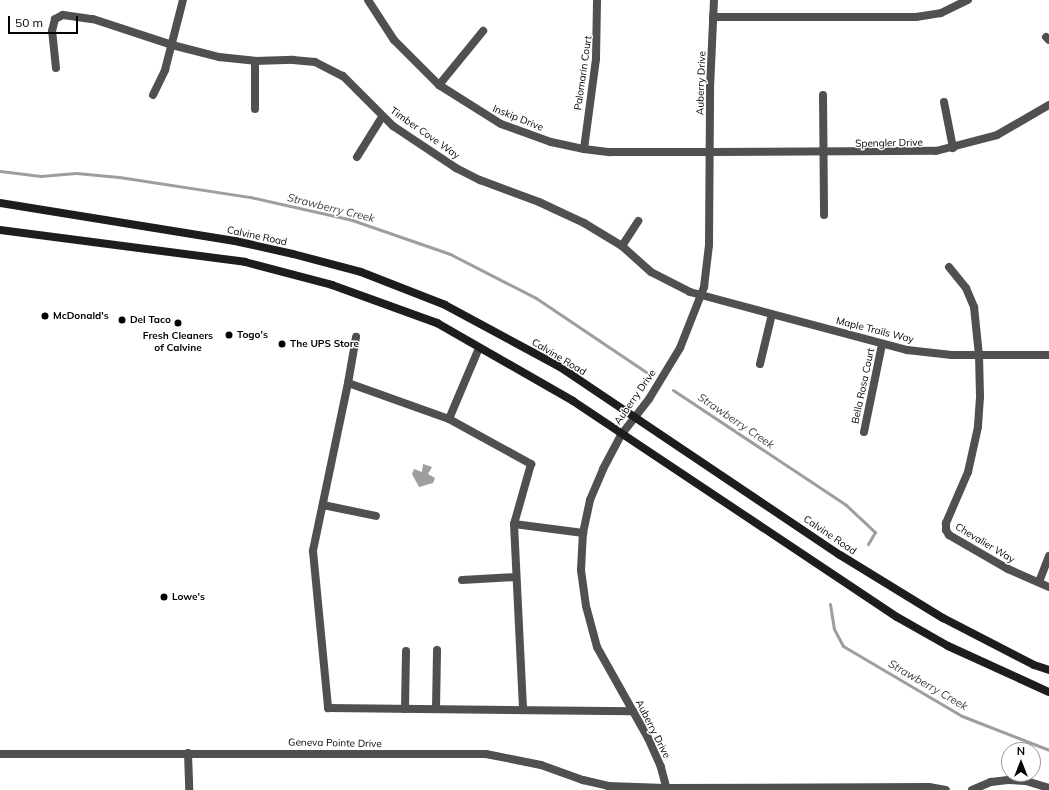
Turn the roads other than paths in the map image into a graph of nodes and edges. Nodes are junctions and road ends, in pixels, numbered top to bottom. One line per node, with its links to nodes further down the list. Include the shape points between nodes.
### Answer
1 (183, 0): 8 (street)
2 (368, 0): 11 (street, Inskip Drive, via 394,40)
3 (597, 0): 19 (street, Palomarin Court, via 599,12 596,59)
4 (714, 0): 6 (street, Auberry Drive)
5 (968, 0): 6 (street, via 941,13 916,17)
6 (713, 17): 20 (street, Auberry Drive)
7 (483, 31): 11 (street)
8 (172, 45): 9 (street, Timber Cove Way, via 219,57); 10 (street, Timber Cove Way, via 93,19 63,15 55,19 52,31); 12 (street, via 166,70)
9 (255, 61): 16 (street); 17 (street, Timber Cove Way, via 305,60 329,67 351,82)
10 (56, 68)
11 (439, 86): 19 (street, Inskip Drive, via 501,124 551,142)
12 (153, 95)
13 (823, 95): 21 (street)
14 (944, 102): 18 (street)
15 (1049, 105): 18 (street, Spengler Drive, via 1007,130)
16 (255, 110)
17 (382, 117): 22 (street); 27 (street, Timber Cove Way, via 456,168 560,211)
18 (953, 148): 21 (street, Spengler Drive, via 916,153)
19 (584, 149): 20 (street, Inskip Drive, via 610,152)
20 (710, 152): 21 (street, Spengler Drive); 29 (street, Auberry Drive, via 709,245)
21 (824, 153): 24 (street)
22 (356, 157)
23 (0, 204): 38 (main road, Calvine Road, via 235,241 361,272 445,305 482,324 560,367)
24 (824, 215)
25 (638, 221): 27 (street)
26 (0, 230): 33 (main road, via 245,262 373,299 437,323)
27 (622, 246): 29 (street, Timber Cove Way, via 652,272)
28 (949, 267): 35 (street, via 966,288 974,307)
29 (701, 295): 30 (street, Maple Trails Way); 38 (street, Auberry Drive, via 685,337 649,398)
30 (772, 314): 32 (street, Maple Trails Way); 36 (street)
31 (356, 337): 37 (street)
32 (882, 344): 35 (street, Maple Trails Way, via 906,350); 40 (street, Bella Rosa Court)
33 (479, 348): 39 (street); 41 (main road, via 573,401)
34 (1049, 354): 35 (street, Maple Trails Way)
35 (980, 355): 49 (street, Chevalier Way, via 980,397 975,444 964,484 946,523 946,530 1008,569)
36 (760, 364)
37 (348, 383): 39 (street); 42 (street)
38 (633, 418): 41 (street, Auberry Drive); 53 (main road, Calvine Road, via 743,488 840,555 943,618 1034,665)
39 (448, 419): 44 (street, via 531,464)
40 (864, 432)
41 (621, 435): 45 (street, Auberry Drive, via 590,500); 54 (main road, via 897,617 948,646)
42 (323, 505): 43 (street); 55 (street, via 313,551 328,708)
43 (376, 516)
44 (514, 524): 45 (street); 47 (street)
45 (583, 533): 58 (street, Auberry Drive, via 581,570 590,620 598,647)
46 (1049, 556): 49 (street)
47 (516, 577): 48 (street); 57 (street)
48 (462, 580)
49 (1039, 582): 50 (street, Chevalier Way)
50 (1049, 587)
51 (437, 650): 56 (street)
52 (406, 651): 55 (street)
53 (1049, 670)
54 (1049, 692)
55 (405, 709): 56 (street)
56 (436, 709): 57 (street)
57 (523, 709): 58 (street)
58 (633, 711): 62 (street, Auberry Drive, via 662,767)
59 (188, 753): 60 (street, Geneva Pointe Drive); 62 (street, Geneva Pointe Drive, via 486,754 541,765 608,786); 63 (street)
60 (0, 754)
61 (1049, 788): 65 (street, via 1026,781 1008,780 992,782)
62 (666, 789): 64 (street, Geneva Pointe Drive, via 929,787)
63 (189, 790)
64 (946, 790)
65 (972, 790)

